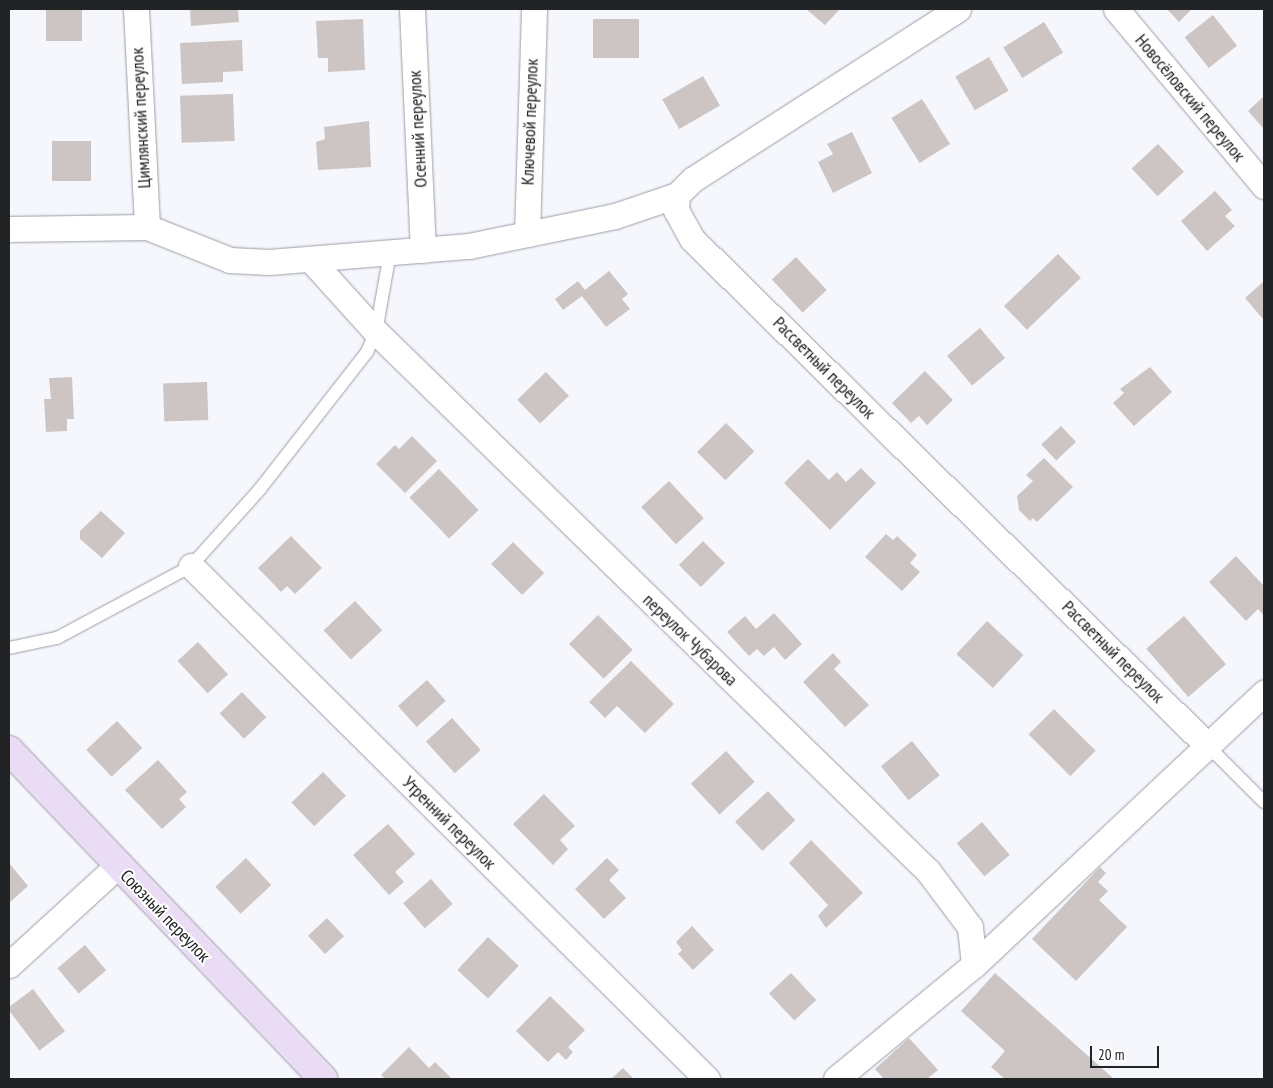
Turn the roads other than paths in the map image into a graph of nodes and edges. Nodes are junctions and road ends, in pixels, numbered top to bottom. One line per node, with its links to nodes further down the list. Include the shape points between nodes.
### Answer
1 (136, 9): 9 (street, Цимлянский переулок)
2 (412, 9): 12 (street, Осенний переулок)
3 (534, 9): 11 (street, Ключевой переулок)
4 (958, 9): 6 (street)
5 (1116, 9): 7 (street, Новосёловский переулок)
6 (922, 16): 8 (street, via 693,178)
7 (1264, 186)
8 (677, 195): 11 (street, via 616,216); 19 (street, Рассветный переулок, via 676,210 692,239)
9 (146, 227): 10 (street); 14 (street, via 230,260)
10 (9, 229)
11 (527, 234): 12 (street, via 470,246)
12 (423, 250): 13 (street)
13 (390, 253): 14 (street); 15 (lane)
14 (310, 259): 15 (street)
15 (376, 332): 16 (lane, via 367,352 260,488); 24 (street, переулок Чубарова, via 928,871 970,927)
16 (191, 566): 17 (lane, via 57,638); 26 (street, Утренний переулок)
17 (9, 648)
18 (1264, 693): 19 (street)
19 (1209, 747): 21 (lane); 24 (street)
20 (9, 750): 22 (street, Союзный переулок)
21 (1264, 802)
22 (117, 866): 23 (street); 25 (street, Союзный переулок)
23 (9, 965)
24 (974, 965): 27 (street)
25 (323, 1079)
26 (707, 1079)
27 (836, 1079)

